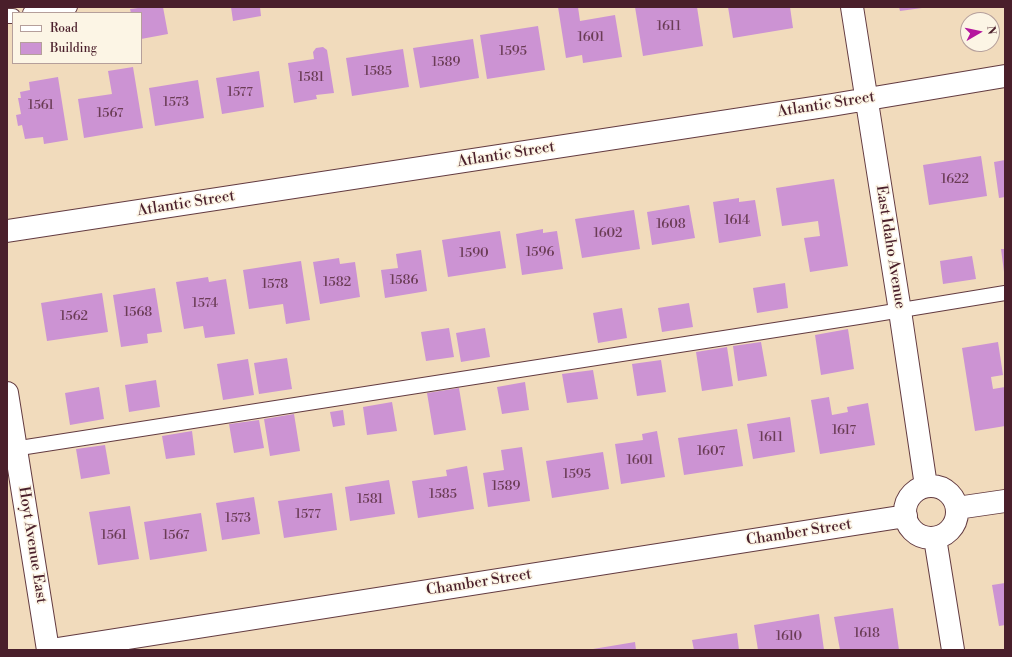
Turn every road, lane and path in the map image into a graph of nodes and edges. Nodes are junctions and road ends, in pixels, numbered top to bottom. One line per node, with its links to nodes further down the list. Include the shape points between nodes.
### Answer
1 (70, 7): 3 (lane)
2 (852, 7): 5 (street, East Idaho Avenue)
3 (37, 12)
4 (1005, 76): 5 (street, Atlantic Street)
5 (866, 99): 6 (street, Atlantic Street); 8 (street, East Idaho Avenue)
6 (7, 231)
7 (1005, 293): 8 (lane)
8 (900, 311): 10 (lane); 11 (street, East Idaho Avenue)
9 (7, 393): 10 (street, Hoyt Avenue East)
10 (11, 449): 16 (street, Hoyt Avenue East)
11 (926, 486): 13 (street, via 943,488 954,500); 14 (street, via 912,494 905,508)
12 (1005, 501): 13 (street)
13 (957, 508): 15 (street, via 957,516 949,531)
14 (906, 516): 15 (street, via 908,524 919,535); 17 (street, Chamber Street)
15 (935, 538): 18 (street)
16 (48, 650)
17 (51, 650)
18 (953, 650)

